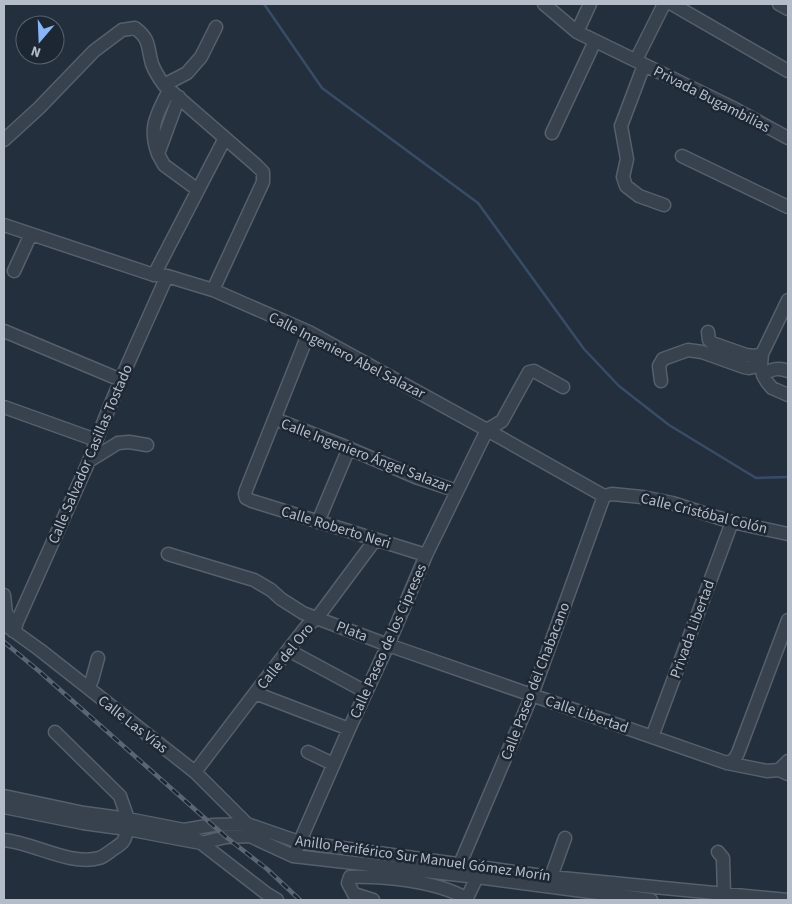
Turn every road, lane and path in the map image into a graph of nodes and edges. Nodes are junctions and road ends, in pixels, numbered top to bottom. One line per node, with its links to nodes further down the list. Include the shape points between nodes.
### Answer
1 (544, 4): 8 (street, Privada Bugambilias)
2 (590, 4): 8 (street)
3 (664, 4): 10 (street)
4 (672, 4): 11 (street)
5 (779, 4): 6 (street)
6 (788, 9)
7 (216, 27): 12 (street, via 201,57)
8 (577, 32): 9 (street, Privada Bugambilias)
9 (596, 41): 10 (street, Privada Bugambilias); 13 (street)
10 (640, 62): 15 (street, Privada Bugambilias); 19 (street, via 621,126 627,158 623,177 626,186 639,196)
11 (788, 71)
12 (171, 91): 14 (street); 16 (street, via 156,74 144,34 135,28 122,30 94,51); 18 (street, via 158,154 164,165)
13 (552, 133)
14 (225, 138): 18 (street, Calle Salvador Casillas Tostado); 25 (street, via 259,168 263,182)
15 (788, 138)
16 (4, 140)
17 (682, 156): 20 (street)
18 (198, 190): 24 (street, Calle Salvador Casillas Tostado)
19 (664, 206)
20 (788, 207)
21 (4, 225): 22 (street, Calle Ingeniero Abel Salazar)
22 (31, 234): 23 (street); 24 (street, Calle Ingeniero Abel Salazar)
23 (14, 271)
24 (161, 276): 25 (street, Calle Ingeniero Abel Salazar); 32 (street, Calle Salvador Casillas Tostado)
25 (214, 290): 28 (street, Calle Ingeniero Abel Salazar)
26 (788, 300): 30 (street)
27 (4, 331): 32 (street)
28 (309, 332): 37 (street); 38 (street, Calle Ingeniero Abel Salazar)
29 (708, 332): 30 (street, via 712,343 755,356)
30 (762, 365): 31 (street, via 770,370); 33 (street, via 744,367 688,350 663,359); 35 (street, via 772,388)
31 (788, 370)
32 (121, 380): 39 (street, Calle Salvador Casillas Tostado)
33 (661, 381)
34 (563, 387): 38 (street, via 529,372 502,420)
35 (788, 395)
36 (4, 408): 39 (street)
37 (275, 420): 41 (street, Calle Ingeniero Ángel Salazar); 45 (street, Calle Roberto Neri, via 246,490 246,498)
38 (487, 430): 43 (street, Calle Paseo de los Cipreses); 44 (street)
39 (96, 440): 42 (street, Calle Salvador Casillas Tostado)
40 (147, 445): 42 (street, via 118,443)
41 (349, 448): 43 (street, Calle Ingeniero Ángel Salazar); 45 (street)
42 (89, 461): 54 (street, Calle Salvador Casillas Tostado)
43 (457, 491): 50 (street, Calle Paseo de los Cipreses)
44 (604, 496): 46 (street, Calle Cristóbal Colón, via 642,497); 61 (street, Calle Paseo del Chabacano)
45 (318, 522): 48 (street, Calle Roberto Neri)
46 (732, 522): 47 (street, Calle Cristóbal Colón); 64 (street, Privada Libertad)
47 (788, 534)
48 (375, 540): 50 (street, Calle Roberto Neri); 52 (street, Calle del Oro)
49 (168, 554): 52 (street, Plata, via 254,580 281,600)
50 (426, 555): 55 (street, Calle Paseo de los Cipreses)
51 (4, 595): 54 (street)
52 (317, 618): 55 (street, Plata); 56 (street, Calle del Oro)
53 (788, 620): 67 (street, via 738,753)
54 (11, 627): 58 (street, Calle Las Vías)
55 (388, 645): 59 (street, Calle Paseo de los Cipreses); 61 (street, Calle Libertad)
56 (288, 650): 59 (street); 60 (street, Calle del Oro)
57 (98, 658): 58 (street)
58 (88, 688): 69 (street, Calle Las Vías)
59 (366, 692): 62 (street, Calle Paseo de los Cipreses)
60 (255, 693): 62 (street); 69 (street, Calle del Oro)
61 (532, 695): 64 (street, Calle Libertad); 82 (street, Calle Paseo del Chabacano)
62 (349, 729): 68 (street, Calle Paseo de los Cipreses)
63 (54, 732): 73 (street, via 120,796)
64 (652, 737): 67 (street, Calle Libertad)
65 (308, 752): 68 (street)
66 (788, 761): 70 (street)
67 (727, 763): 70 (street, Calle Libertad)
68 (333, 764): 78 (street, Calle Paseo de los Cipreses)
69 (195, 772): 75 (street, Calle Las Vías)
70 (783, 772)
71 (4, 796): 73 (street, Anillo Periférico Sur Manuel Gómez Morín)
72 (4, 807): 73 (street, Anillo Periférico Sur Manuel Gómez Morín, via 83,824)
73 (128, 824): 74 (street, Anillo Periférico Sur Manuel Gómez Morín); 77 (street, via 125,840 100,858 75,860); 79 (street, Anillo Periférico Sur Manuel Gómez Morín)
74 (184, 830): 75 (street, Anillo Periférico Sur Manuel Gómez Morín, via 213,826); 79 (street)
75 (249, 830): 78 (street, Anillo Periférico Sur Manuel Gómez Morín); 79 (street, Anillo Periférico Sur Manuel Gómez Morín); 81 (street, Anillo Periférico Sur Manuel Gómez Morín)
76 (565, 838): 83 (street)
77 (4, 841)
78 (299, 842): 81 (street, Calle Paseo de los Cipreses); 82 (street, Anillo Periférico Sur Manuel Gómez Morín)
79 (201, 843): 88 (street)
80 (718, 852): 85 (street, via 723,858)
81 (293, 856): 84 (street, Anillo Periférico Sur Manuel Gómez Morín)
82 (460, 864): 83 (street, Anillo Periférico Sur Manuel Gómez Morín)
83 (551, 877): 85 (street, Anillo Periférico Sur Manuel Gómez Morín)
84 (477, 878): 86 (street, Anillo Periférico Sur Manuel Gómez Morín); 90 (street)
85 (724, 894): 92 (street, Anillo Periférico Sur Manuel Gómez Morín)
86 (558, 895): 91 (street, Anillo Periférico Sur Manuel Gómez Morín)
87 (355, 897): 89 (street); 90 (street, via 348,883 350,877 418,882 456,893)
88 (272, 898)
89 (373, 900)
90 (467, 900)
91 (650, 900)
92 (788, 900)

